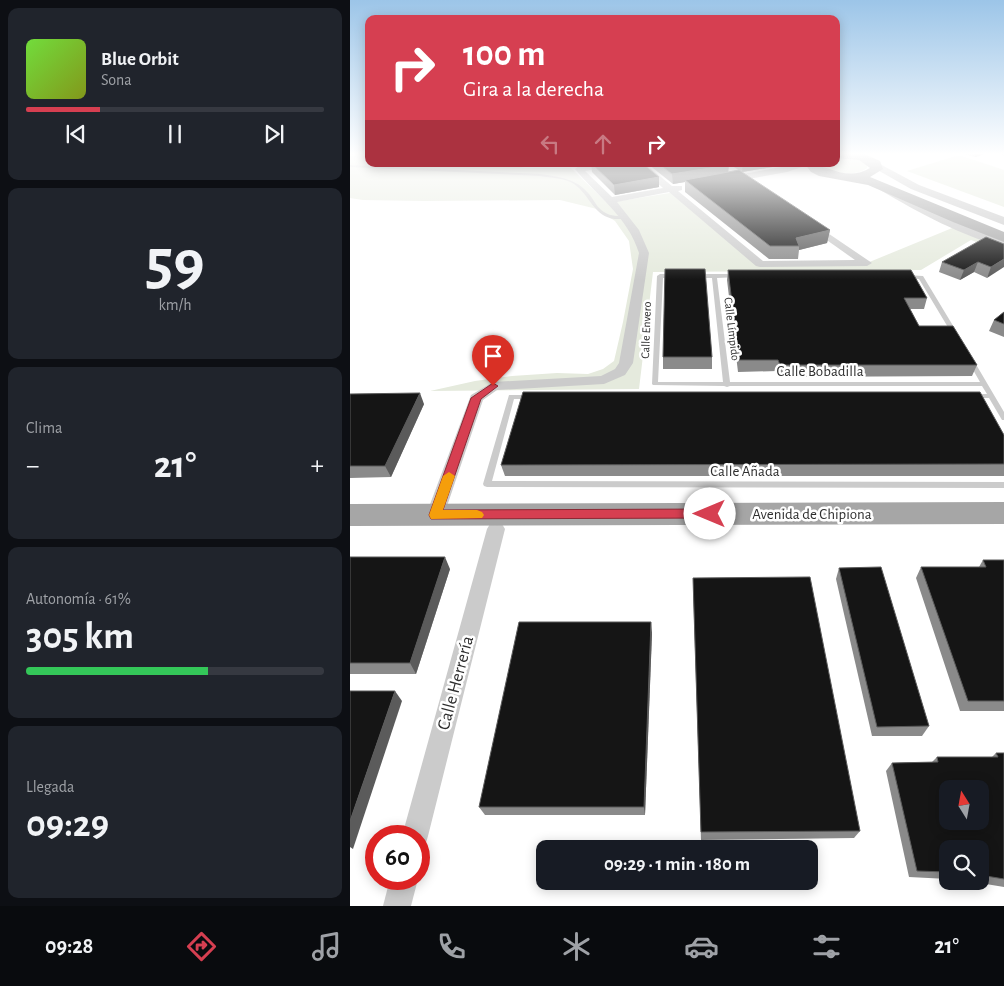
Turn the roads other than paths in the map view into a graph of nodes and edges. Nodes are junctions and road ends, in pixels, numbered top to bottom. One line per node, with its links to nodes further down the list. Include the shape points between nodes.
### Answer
1 (589, 195): 11 (lane, via 605,216)
2 (605, 195): 9 (street)
3 (637, 195): 9 (street)
4 (680, 195): 10 (street, via 760,264 867,263)
5 (897, 195): 15 (street, via 925,212)
6 (903, 195): 14 (main road)
7 (918, 195): 13 (main road)
8 (937, 195): 12 (street)
9 (610, 200): 11 (street)
10 (798, 215)
11 (624, 218): 33 (street, via 641,241 644,253 626,363 620,372 604,380 493,386 476,398)
12 (1004, 221)
13 (1004, 229)
14 (1004, 237)
15 (1004, 244)
16 (678, 276): 23 (lane, Calle Envero, via 660,276)
17 (687, 276): 18 (lane)
18 (714, 276): 19 (lane); 25 (lane, Calle Límpido)
19 (743, 276)
20 (901, 277): 21 (lane, via 921,277)
21 (960, 343)
22 (965, 351): 24 (lane)
23 (655, 384): 25 (lane, Calle Bobadilla)
24 (984, 384): 25 (lane, Calle Bobadilla); 27 (lane)
25 (727, 385)
26 (961, 396): 27 (lane)
27 (991, 396): 29 (lane)
28 (542, 397): 30 (lane, Calle Añada, via 512,397 487,484)
29 (1004, 418)
30 (1004, 485)
31 (1004, 513): 33 (main road, Avenida de Chipiona)
32 (350, 515): 33 (main road, Avenida de Chipiona)
33 (435, 515)
34 (496, 529): 35 (main road, Avenida de Chipiona); 36 (main road, Avenida de Chipiona); 37 (street, Calle Herrería)
35 (1004, 529)
36 (350, 530)
37 (418, 825)
38 (401, 890): 39 (street)
39 (397, 906)

